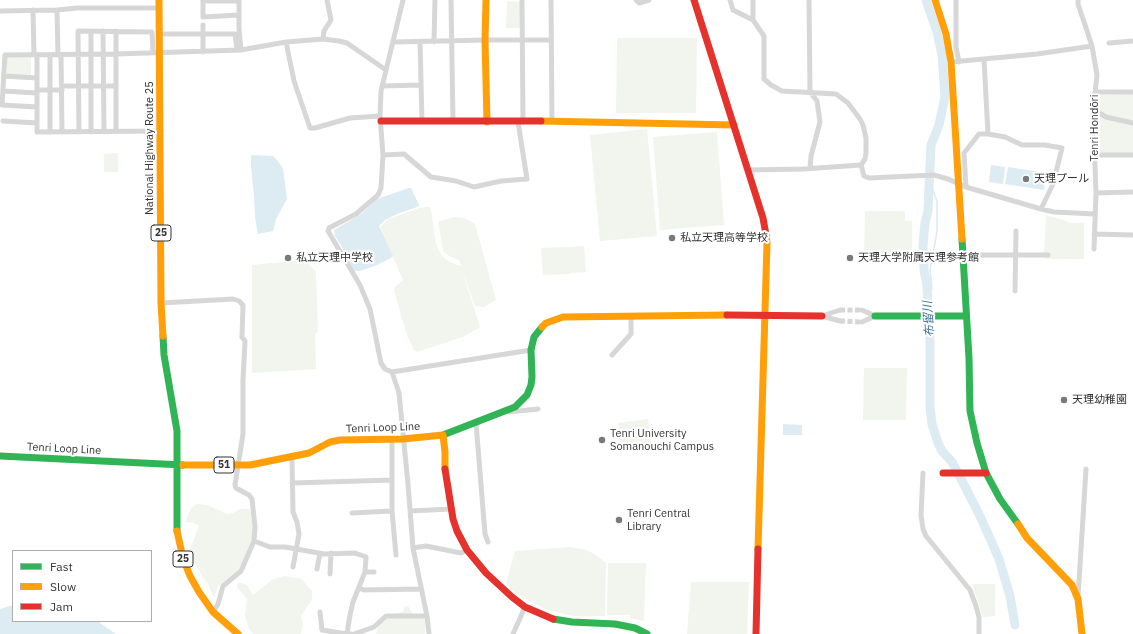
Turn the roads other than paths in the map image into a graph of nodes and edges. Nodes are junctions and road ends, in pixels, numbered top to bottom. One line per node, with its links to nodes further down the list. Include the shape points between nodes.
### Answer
1 (159, 0): 20 (main road, National Highway Route 25 / 25)
2 (239, 0): 19 (street); 24 (street)
3 (327, 0): 32 (street, via 331,20 324,31)
4 (403, 0): 38 (street)
5 (435, 0): 40 (street)
6 (451, 0): 41 (street)
7 (486, 0): 34 (main road)
8 (522, 0): 33 (street)
9 (551, 0): 35 (street)
10 (636, 0): 11 (street, via 639,3)
11 (649, 0)
12 (694, 0): 83 (main road)
13 (730, 0): 25 (street, via 733,10)
14 (753, 0): 25 (street)
15 (810, 0): 69 (street)
16 (935, 0): 55 (main road)
17 (956, 0): 55 (street)
18 (1078, 0): 43 (street, Tenri Hondōri)
19 (203, 1): 24 (street, via 203,17)
20 (159, 8): 22 (street); 30 (main road, National Highway Route 25 / 25)
21 (33, 10): 22 (street); 23 (street); 50 (street)
22 (57, 10): 52 (street)
23 (1, 11)
24 (239, 15): 44 (street)
25 (754, 20): 69 (street, via 764,36 764,79 782,91)
26 (203, 26): 31 (street)
27 (91, 31): 28 (street); 47 (street); 53 (street, via 78,31)
28 (103, 31): 29 (street); 48 (street)
29 (116, 31): 46 (street, via 152,32); 49 (street)
30 (160, 34): 31 (street); 46 (main road, National Highway Route 25 / 25)
31 (203, 34): 44 (street, via 235,34); 45 (street)
32 (323, 39): 37 (street); 56 (street, via 347,43)
33 (522, 39): 34 (street); 35 (street); 81 (street)
34 (485, 40): 41 (street); 80 (main road)
35 (551, 40): 76 (street)
36 (1133, 41): 42 (street)
37 (286, 42): 44 (street); 74 (street, via 294,81 310,128 350,118)
38 (394, 42): 39 (street); 56 (street)
39 (420, 42): 40 (street); 59 (street)
40 (434, 42): 41 (street)
41 (451, 42): 79 (street)
42 (1110, 43)
43 (1092, 46): 54 (street); 70 (street, Tenri Hondōri, via 1097,75)
44 (239, 50): 45 (street)
45 (203, 52): 46 (street)
46 (156, 53): 49 (street); 85 (main road, National Highway Route 25 / 25)
47 (91, 54): 48 (street); 53 (street); 61 (street)
48 (103, 54): 49 (street); 62 (street)
49 (116, 54): 63 (street)
50 (35, 55): 51 (street); 57 (street, via 4,55); 58 (street)
51 (50, 55): 52 (street); 66 (street)
52 (60, 55): 53 (street); 65 (street)
53 (78, 55): 60 (street)
54 (984, 59): 55 (street); 91 (street)
55 (955, 62): 98 (main road)
56 (386, 70): 64 (street)
57 (4, 76): 58 (street); 67 (street)
58 (37, 78): 68 (street)
59 (421, 85): 64 (street); 78 (street)
60 (78, 86): 61 (street); 65 (street); 88 (street)
61 (91, 86): 62 (street); 89 (street)
62 (103, 86): 63 (street); 90 (street)
63 (116, 86): 84 (street)
64 (382, 86): 74 (street)
65 (62, 88): 66 (street); 87 (street)
66 (50, 90): 68 (street); 86 (street)
67 (3, 91): 68 (street); 72 (street, via 2,105)
68 (37, 92): 72 (street)
69 (810, 92): 95 (street, via 836,94 848,103 860,118 866,145 865,159); 96 (street, via 817,101 820,122)
70 (1095, 92): 71 (street); 93 (street, Tenri Hondōri)
71 (1133, 92)
72 (37, 107): 77 (street)
73 (1101, 114): 82 (street)
74 (380, 119): 78 (main road); 92 (street)
75 (3, 121): 77 (street)
76 (552, 121): 81 (main road); 83 (main road)
77 (37, 122): 86 (street, via 37,132)
78 (422, 122): 79 (main road)
79 (453, 122): 80 (main road)
80 (487, 122): 81 (main road)
81 (520, 122): 92 (street, via 527,179 501,180 474,187 431,177 404,154)
82 (1133, 123)
83 (734, 125): 97 (main road)
84 (116, 131): 85 (street); 90 (street)
85 (161, 131): 112 (main road, National Highway Route 25 / 25)
86 (50, 132): 87 (street)
87 (62, 132): 88 (street)
88 (79, 132): 89 (street)
89 (91, 132): 90 (street)
90 (104, 132)
91 (988, 134): 99 (street, via 979,134 964,153); 102 (street, via 1005,137 1022,145 1062,148 1053,184)
92 (383, 154): 124 (street, via 381,188 378,194 356,214 335,224 328,231 360,285 370,309 380,363 384,369)
93 (1095, 155): 94 (street); 101 (street, Tenri Hondōri)
94 (1133, 155)
95 (861, 165): 96 (street); 98 (street, via 864,176 869,178 934,175)
96 (810, 168): 97 (street)
97 (748, 170): 115 (main road, via 763,218 766,237)
98 (958, 183): 99 (street); 119 (main road)
99 (966, 187): 102 (street)
100 (1133, 192): 101 (street)
101 (1096, 193): 103 (street, Tenri Hondōri)
102 (1041, 209): 103 (street)
103 (1095, 214): 105 (street, Tenri Hondōri)
104 (1016, 231): 109 (street)
105 (1094, 234): 106 (street); 107 (street, Tenri Hondōri)
106 (1133, 235)
107 (1094, 249)
108 (981, 255): 109 (street)
109 (1016, 255): 110 (street); 111 (street)
110 (1048, 255)
111 (1015, 291)
112 (161, 303): 133 (main road, National Highway Route 25 / 25, via 164,355 177,431); 134 (street, via 233,299 243,305 244,412)
113 (840, 310): 117 (street)
114 (862, 310): 118 (street)
115 (764, 315): 116 (main road); 117 (main road); 172 (main road)
116 (631, 316): 122 (main road, via 555,318 539,330 534,337); 123 (street, via 631,334)
117 (822, 316): 120 (street)
118 (875, 316): 119 (main road); 121 (street)
119 (966, 316): 138 (main road, via 970,411)
120 (840, 321)
121 (862, 322)
122 (531, 350): 124 (street); 126 (main road, Tenri Loop Line, via 532,377 529,390 515,407)
123 (612, 355)
124 (392, 372): 129 (street, via 399,393)
125 (538, 409): 126 (street)
126 (503, 412): 127 (main road, Tenri Loop Line)
127 (476, 423): 128 (main road, Tenri Loop Line); 146 (street)
128 (443, 435): 129 (main road, Tenri Loop Line / 51); 141 (main road, via 444,466)
129 (403, 439): 130 (main road, Tenri Loop Line / 51); 143 (street)
130 (392, 440): 132 (main road, Tenri Loop Line / 51, via 334,441); 139 (street)
131 (0, 456): 133 (main road, Tenri Loop Line / 51)
132 (292, 458): 134 (main road, Tenri Loop Line / 51); 140 (street)
133 (176, 465): 134 (main road, Tenri Loop Line / 51); 162 (main road, National Highway Route 25 / 25, via 179,543 190,576)
134 (238, 465): 145 (street, via 235,485 252,499)
135 (1086, 469): 160 (street)
136 (923, 473): 173 (street, via 923,530 970,590 979,617)
137 (943, 473): 138 (main road)
138 (986, 473): 160 (main road, via 1000,499 1027,538 1072,585)
139 (392, 480): 140 (street); 142 (street)
140 (292, 483): 148 (street, via 293,512 299,534)
141 (451, 509): 143 (street); 149 (main road, via 457,530)
142 (392, 511): 144 (street); 152 (street)
143 (410, 511): 147 (street)
144 (352, 513)
145 (254, 541): 148 (street, via 270,547); 162 (street, via 241,571 223,586)
146 (488, 542)
147 (413, 548): 149 (street, via 426,546 460,553); 159 (street)
148 (297, 549): 150 (street); 153 (street)
149 (467, 550): 161 (main road, via 490,577)
150 (320, 553): 151 (street); 154 (street)
151 (331, 553): 155 (street, via 355,553 366,557); 157 (street)
152 (396, 555)
153 (293, 567)
154 (317, 569)
155 (365, 572): 156 (street); 158 (street)
156 (374, 572)
157 (330, 574)
158 (359, 588): 159 (street); 166 (street)
159 (421, 589): 164 (street)
160 (1078, 599): 174 (main road)
161 (525, 607): 170 (street); 171 (main road, via 561,621 615,624 635,628)
162 (213, 612): 165 (main road, National Highway Route 25 / 25)
163 (320, 612): 166 (street, via 322,630)
164 (426, 616): 168 (street, via 386,616 374,627); 169 (street)
165 (238, 634)
166 (346, 634): 167 (street)
167 (351, 634)
168 (354, 634)
169 (428, 634)
170 (513, 634)
171 (647, 634)
172 (756, 634)
173 (979, 634)
174 (1082, 634)

